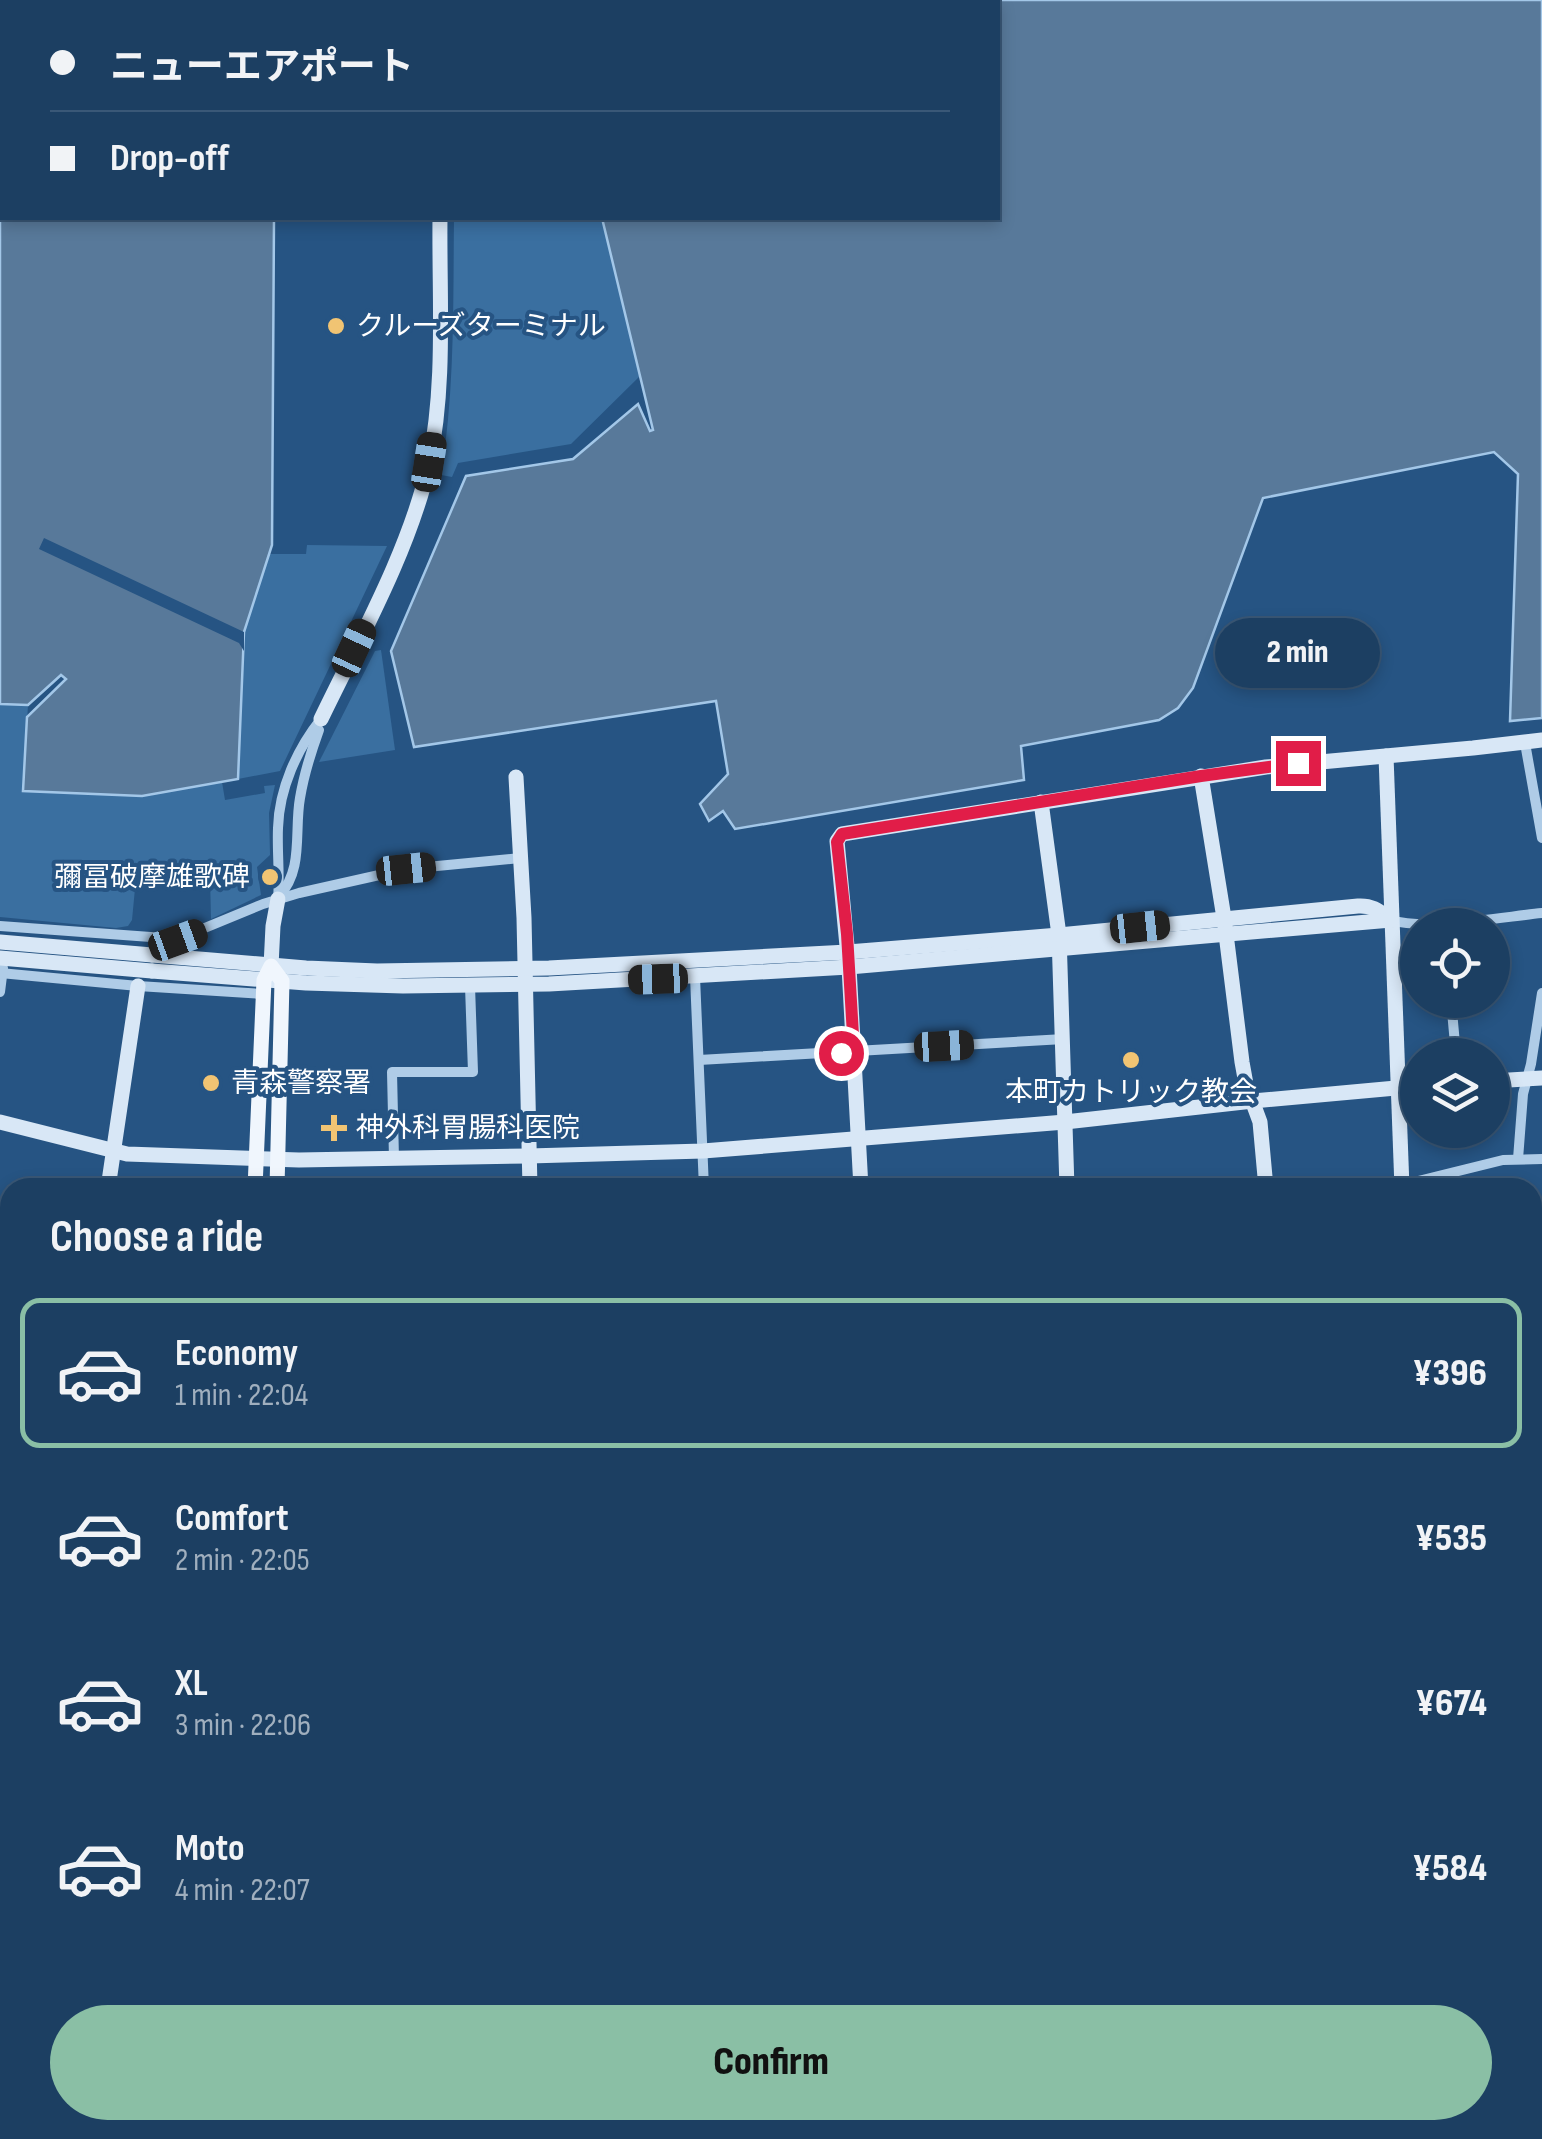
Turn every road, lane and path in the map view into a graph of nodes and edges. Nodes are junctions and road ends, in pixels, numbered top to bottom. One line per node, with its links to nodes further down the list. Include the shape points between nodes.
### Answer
1 (440, 220): 2 (street, via 439,374 429,462 399,554)
2 (321, 719): 10 (street, via 298,804 293,874); 10 (street, via 282,795)
3 (1534, 742): 4 (street); 8 (street)
4 (1386, 756): 5 (street); 13 (street)
5 (1201, 776): 7 (street); 16 (street)
6 (516, 777): 9 (street)
7 (1042, 802): 18 (street); 19 (street, via 842,834 837,842)
8 (1542, 838)
9 (520, 858): 10 (street, via 406,869); 22 (street)
10 (278, 897): 15 (street, via 178,940); 24 (street)
11 (1542, 912): 12 (street)
12 (1510, 916)
13 (1391, 920): 14 (street); 16 (street, via 1368,905); 35 (street)
14 (1400, 922)
15 (4, 926): 21 (street)
16 (1225, 926): 18 (street); 36 (street)
17 (0, 942): 20 (street, bridge)
18 (1059, 943): 19 (street); 30 (street)
19 (849, 959): 22 (street, via 677,962); 23 (street); 31 (street)
20 (152, 963): 21 (street, bridge); 24 (street)
21 (1, 968): 26 (street); 28 (street)
22 (525, 976): 23 (street); 24 (street, via 378,971); 27 (street); 42 (street)
23 (694, 977): 32 (street)
24 (266, 980): 25 (street); 26 (street); 43 (main road)
25 (282, 981): 27 (street); 47 (main road)
26 (138, 986): 40 (street)
27 (470, 986): 44 (street, via 473,1072 392,1072)
28 (0, 992)
29 (1542, 993): 33 (street)
30 (1064, 1039): 31 (street); 38 (street)
31 (854, 1052): 32 (street); 39 (street)
32 (698, 1060): 41 (street)
33 (1535, 1078): 34 (street); 45 (street, via 1523,1094)
34 (1510, 1080)
35 (1398, 1088): 36 (street); 56 (street)
36 (1253, 1100): 38 (street); 55 (street)
37 (0, 1122): 40 (street)
38 (1065, 1122): 39 (street); 54 (street)
39 (859, 1138): 41 (street); 53 (street)
40 (112, 1150): 43 (street); 48 (street)
41 (703, 1150): 42 (street); 52 (street)
42 (529, 1156): 44 (street); 51 (street)
43 (256, 1159): 47 (street); 49 (main road)
44 (394, 1159): 47 (street)
45 (1518, 1159): 46 (street); 57 (street)
46 (1542, 1159)
47 (277, 1160): 50 (main road)
48 (109, 1178)
49 (255, 1178)
50 (276, 1178)
51 (530, 1178)
52 (704, 1178)
53 (861, 1178)
54 (1067, 1178)
55 (1265, 1178)
56 (1402, 1178)
57 (1432, 1178)

